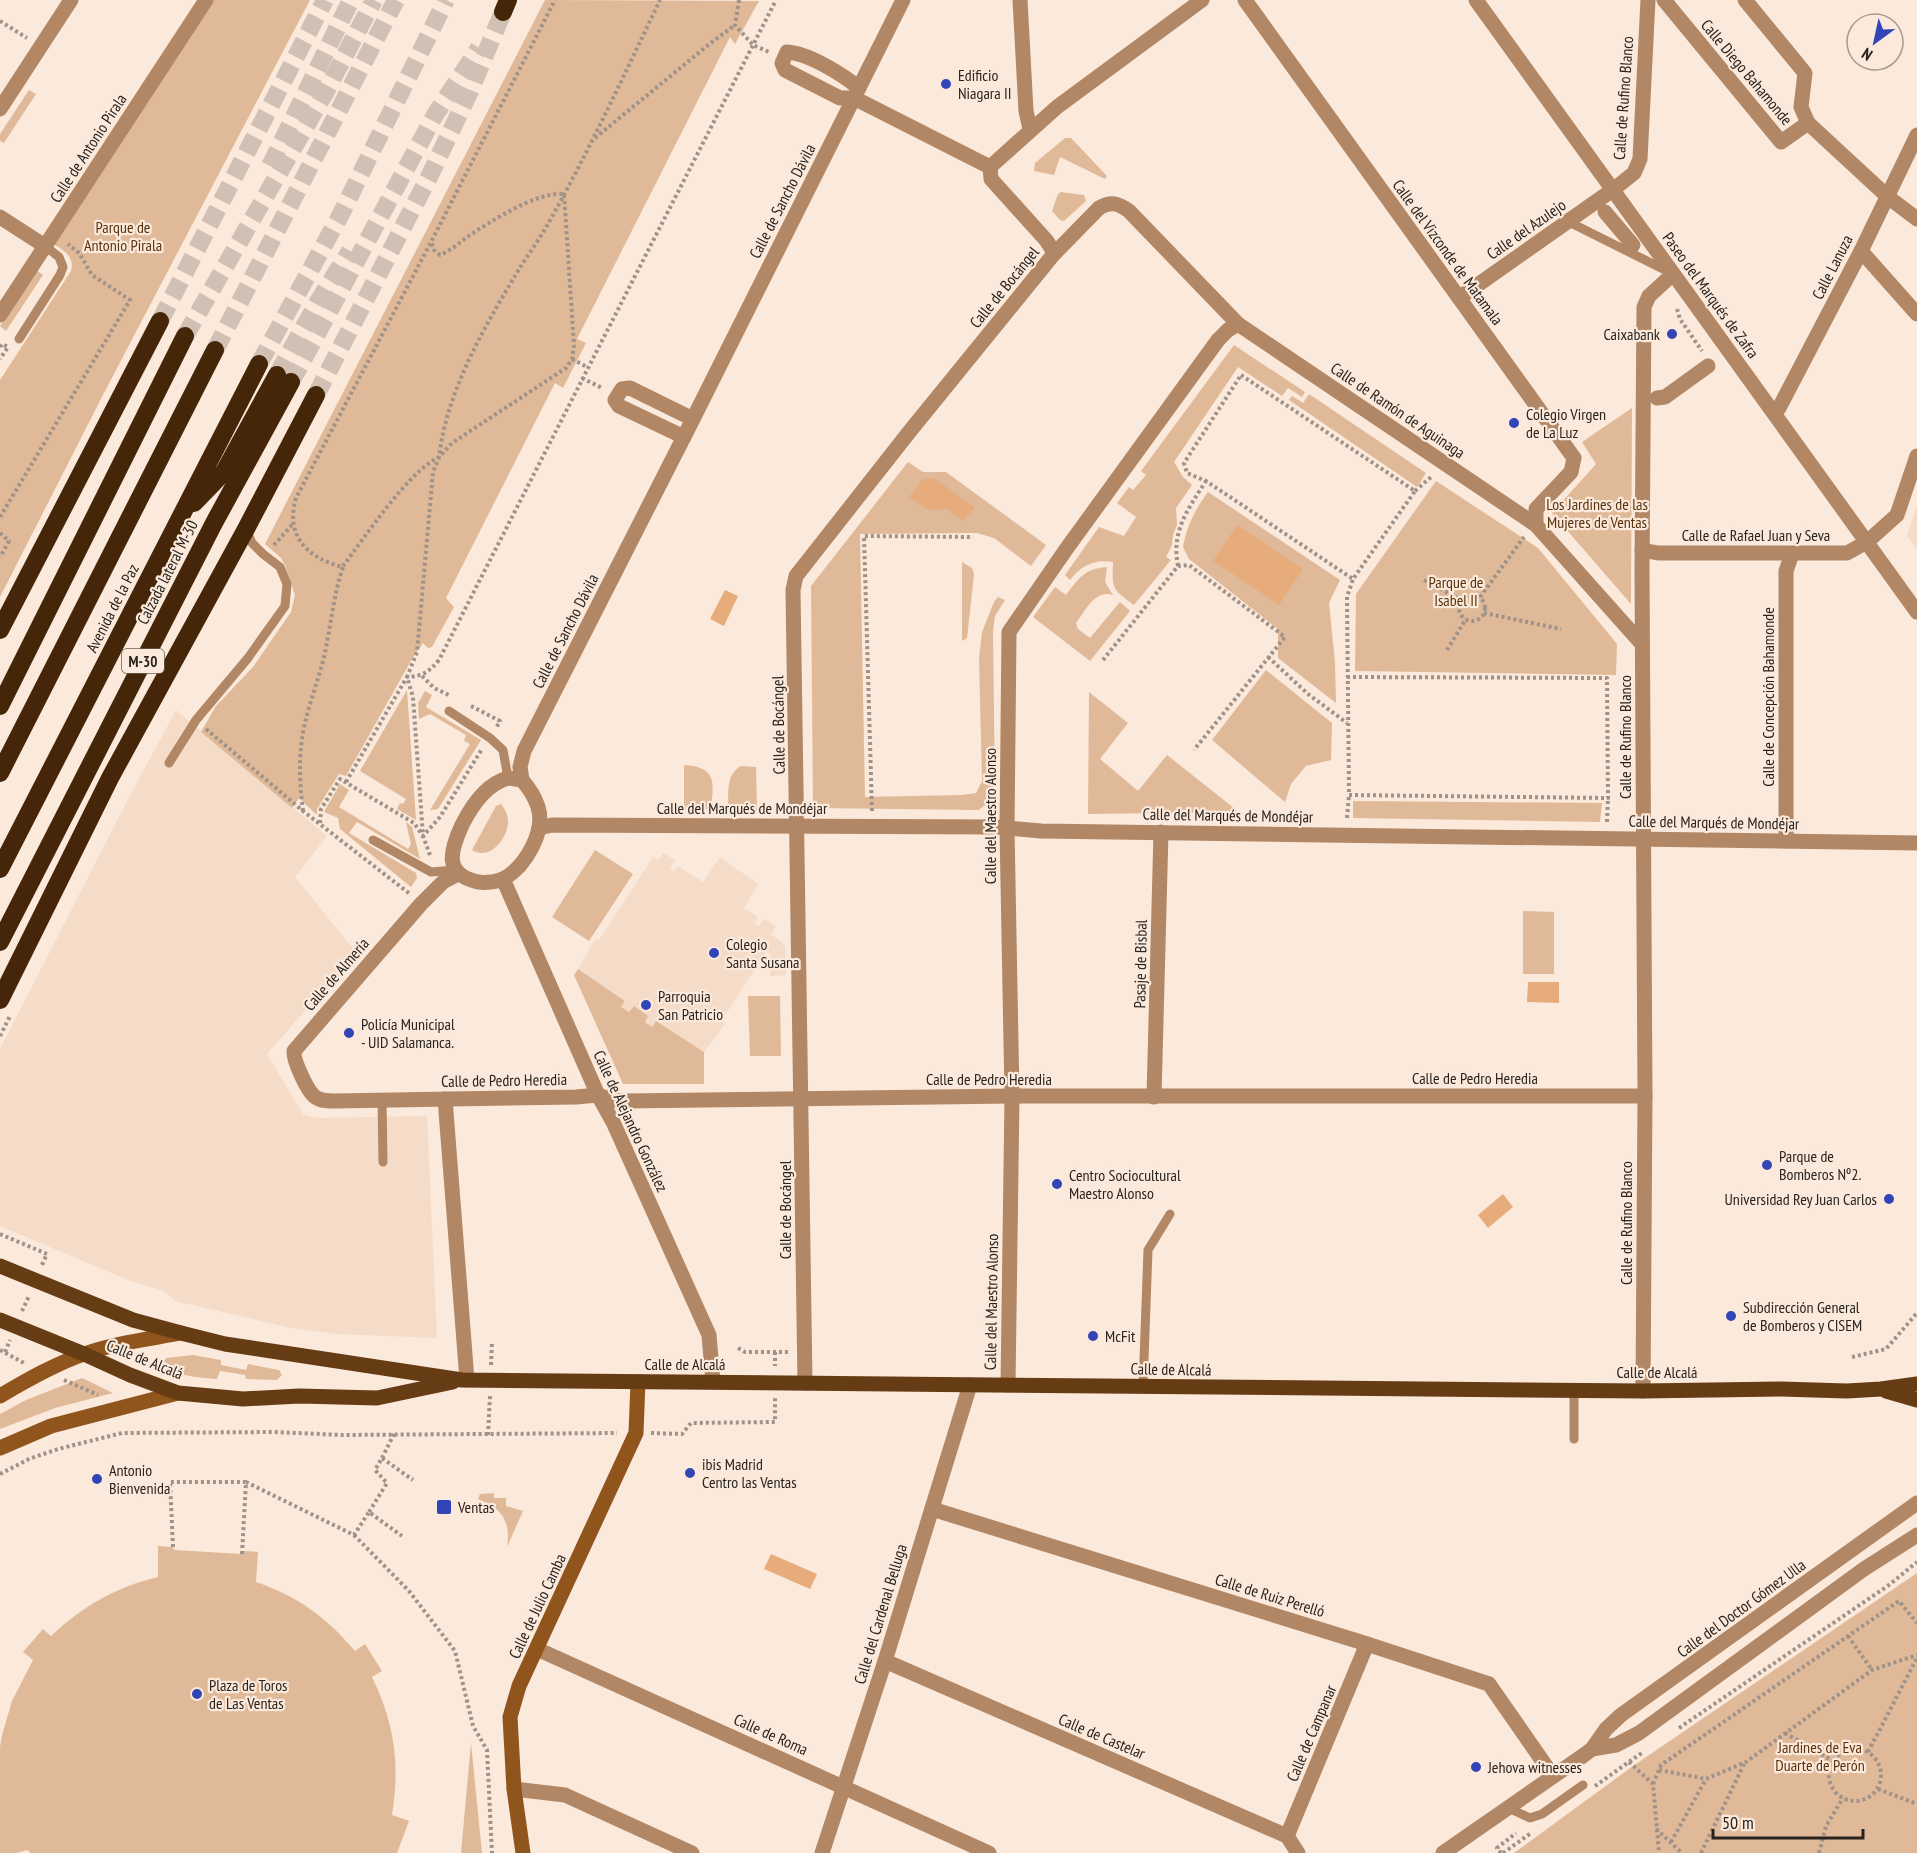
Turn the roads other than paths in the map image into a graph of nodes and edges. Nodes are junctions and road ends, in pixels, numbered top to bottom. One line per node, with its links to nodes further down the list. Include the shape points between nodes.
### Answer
1 (71, 0): 12 (street)
2 (206, 0): 24 (street, Calle de Antonio Pirala)
3 (903, 0): 11 (street, Calle de Sancho Dávila)
4 (1020, 0): 14 (street)
5 (1202, 0): 14 (street)
6 (1245, 0): 29 (street, Calle del Vizconde de Matamala)
7 (1476, 0): 17 (street, Paseo del Marqués de Zafra)
8 (1648, 0): 17 (street, Calle de Rufino Blanco, via 1640,159 1634,173)
9 (1664, 0): 13 (street, Calle Diego Bahamonde, via 1781,142)
10 (1745, 0): 13 (street, via 1805,73 1801,107)
11 (856, 93): 11 (street, via 840,98 785,70 782,63 787,52 798,52 848,80); 16 (street); 42 (street, Calle de Sancho Dávila)
12 (0, 109)
13 (1808, 123): 18 (street)
14 (1030, 129): 16 (street)
15 (1917, 135): 18 (street, Calle Lanuza)
16 (990, 167): 27 (street, via 991,179 1046,240)
17 (1614, 189): 23 (street, Calle del Azulejo); 28 (street, Paseo del Marqués de Zafra)
18 (1887, 197): 22 (street); 26 (street, Calle Lanuza)
19 (1129, 211): 27 (street, Calle de Bocángel, via 1107,203); 33 (street, Calle de Ramón de Aguinaga)
20 (1605, 212): 25 (street)
21 (0, 217): 24 (street)
22 (1917, 219)
23 (1569, 222): 28 (lane); 29 (street, Calle del Azulejo)
24 (45, 246): 31 (street, Calle de Antonio Pirala); 35 (lane, via 59,257 63,267)
25 (1633, 246)
26 (1861, 250): 30 (street); 41 (street, Calle Lanuza)
27 (1053, 255): 59 (street, Calle de Bocángel, via 796,576 793,590)
28 (1673, 274): 41 (street, Paseo del Marqués de Zafra); 49 (street, Calle de Rufino Blanco, via 1649,296 1644,307)
29 (1459, 298): 46 (street, Calle del Vizconde de Matamala, via 1574,458 1571,472 1536,509)
30 (1917, 314)
31 (0, 315)
32 (160, 321): 52 (highway)
33 (1238, 324): 46 (street, Calle de Ramón de Aguinaga); 61 (street, Calle del Maestro Alonso, via 1218,340 1009,632)
34 (185, 336): 54 (highway)
35 (19, 339)
36 (215, 350): 57 (highway, Avenida de la Paz)
37 (259, 364): 45 (highway, Avenida de la Paz / M-30)
38 (1708, 366): 40 (street, via 1665,397)
39 (316, 395): 47 (highway)
40 (1657, 398)
41 (1774, 412): 48 (street, Paseo del Marqués de Zafra)
42 (693, 419): 43 (street, Calle de Sancho Dávila); 43 (street, via 630,388 622,389 617,396 619,406)
43 (684, 437): 58 (street, Calle de Sancho Dávila, via 524,751)
44 (1917, 456): 48 (street, Calle de Rafael Juan y Seva, via 1898,515)
45 (180, 517): 67 (highway, Avenida de la Paz / M-30); 70 (highway, Calzada lateral M-30 / M-30, via 224,472 284,378)
46 (1536, 525): 53 (street, Calle de Ramón de Aguinaga)
47 (246, 529): 56 (lane, via 252,543 280,567 287,584 285,606 196,720); 71 (highway, via 110,778)
48 (1867, 542): 50 (street, Calle de Rafael Juan y Seva, via 1847,553); 51 (street, Paseo del Marqués de Zafra)
49 (1642, 550): 50 (street, Calle de Rafael Juan y Seva); 53 (street, Calle de Rufino Blanco)
50 (1792, 554): 65 (street, Calle de Concepción Bahamonde, via 1786,571)
51 (1917, 612)
52 (0, 630)
53 (1642, 644): 64 (street, Calle de Rufino Blanco)
54 (0, 706)
55 (449, 711): 58 (lane, via 503,750)
56 (168, 763)
57 (0, 773)
58 (515, 779): 60 (street, via 530,789 539,809); 68 (street, via 498,781 485,790 467,815 452,853)
59 (798, 827): 60 (street, Calle del Marqués de Mondéjar); 61 (street, Calle del Marqués de Mondéjar); 78 (street, Calle de Bocángel)
60 (539, 828): 69 (street, via 527,856)
61 (1007, 829): 62 (street, Calle del Marqués de Mondéjar); 73 (street, Calle del Maestro Alonso)
62 (1161, 832): 64 (street, Calle del Marqués de Mondéjar); 75 (street, Pasaje de Bisbal)
63 (373, 840): 68 (lane, via 430,872)
64 (1643, 840): 65 (street, Calle del Marqués de Mondéjar); 74 (street, Calle de Rufino Blanco)
65 (1786, 841): 66 (street, Calle del Marqués de Mondéjar)
66 (1917, 843)
67 (0, 869)
68 (457, 872): 69 (street, via 484,883); 79 (street, Calle de Almería, via 421,904 294,1051 293,1059 314,1096)
69 (503, 879): 72 (street, Calle de Alejandro González)
70 (0, 942)
71 (8, 1003)
72 (598, 1095): 77 (street, Calle de Pedro Heredia); 78 (street, Calle de Pedro Heredia, via 624,1101); 88 (street, Calle de Alejandro González, via 709,1335)
73 (1012, 1096): 75 (street, Calle de Pedro Heredia); 78 (street, Calle de Pedro Heredia); 92 (street, Calle del Maestro Alonso)
74 (1645, 1096): 75 (street, Calle de Pedro Heredia); 96 (street, Calle de Rufino Blanco)
75 (1154, 1097)
76 (382, 1099): 77 (street, Calle de Pedro Heredia); 79 (street, Calle de Pedro Heredia); 80 (lane)
77 (445, 1099): 86 (street)
78 (802, 1099): 89 (street, Calle de Bocángel)
79 (334, 1101)
80 (383, 1162)
81 (1170, 1214): 93 (lane, via 1148,1250)
82 (0, 1266): 84 (main road, Calle de Alcalá, via 133,1320)
83 (0, 1320): 85 (main road, Calle de Alcalá)
84 (181, 1334): 85 (street); 86 (main road, Calle de Alcalá, via 260,1350)
85 (84, 1354): 97 (main road, Calle de Alcalá); 98 (street)
86 (464, 1380): 87 (main road, Calle de Alcalá); 97 (main road, Calle de Alcalá, via 377,1398 243,1399)
87 (638, 1382): 88 (main road, Calle de Alcalá); 106 (street, Calle de Julio Camba, via 636,1433)
88 (713, 1382): 89 (main road, Calle de Alcalá)
89 (805, 1383): 91 (main road, Calle de Alcalá)
90 (1917, 1383): 94 (main road, Calle de Alcalá)
91 (970, 1385): 92 (main road, Calle de Alcalá); 103 (street, Calle del Cardenal Belluga)
92 (1008, 1385): 93 (main road, Calle de Alcalá)
93 (1143, 1387): 95 (main road, Calle de Alcalá)
94 (1881, 1389): 96 (main road, Calle de Alcalá); 99 (main road, Calle de Alcalá)
95 (1574, 1390): 96 (main road, Calle de Alcalá); 100 (lane)
96 (1643, 1391)
97 (178, 1393): 101 (street, via 51,1426)
98 (0, 1396)
99 (1917, 1400)
100 (1574, 1439)
101 (0, 1448)
102 (1917, 1503): 108 (street, Calle del Doctor Gómez Ulla, via 1621,1715)
103 (932, 1509): 105 (street, Calle de Ruiz Perelló); 107 (street, Calle del Cardenal Belluga)
104 (1917, 1535): 108 (street, Calle del Doctor Gómez Ulla, via 1638,1733 1616,1745)
105 (1368, 1644): 109 (street, Calle de Ruiz Perelló, via 1489,1684); 114 (street, Calle de Campanar)
106 (537, 1649): 111 (street, Calle de Roma); 112 (street, Calle de Julio Camba, via 519,1686 510,1717)
107 (885, 1661): 111 (street, Calle del Cardenal Belluga); 114 (street, Calle de Castelar)
108 (1592, 1749): 109 (street, Calle del Doctor Gómez Ulla)
109 (1553, 1776): 113 (street, Calle del Doctor Gómez Ulla)
110 (1582, 1785): 113 (lane, via 1542,1814 1530,1818)
111 (844, 1786): 118 (street, Calle del Cardenal Belluga); 119 (street, Calle de Roma)
112 (514, 1789): 116 (street, Calle de Julio Camba); 117 (street, via 565,1795)
113 (1508, 1808): 115 (street, Calle del Doctor Gómez Ulla)
114 (1287, 1836): 120 (street)
115 (1450, 1850)
116 (523, 1853)
117 (692, 1853)
118 (822, 1853)
119 (989, 1853)
120 (1298, 1853)

